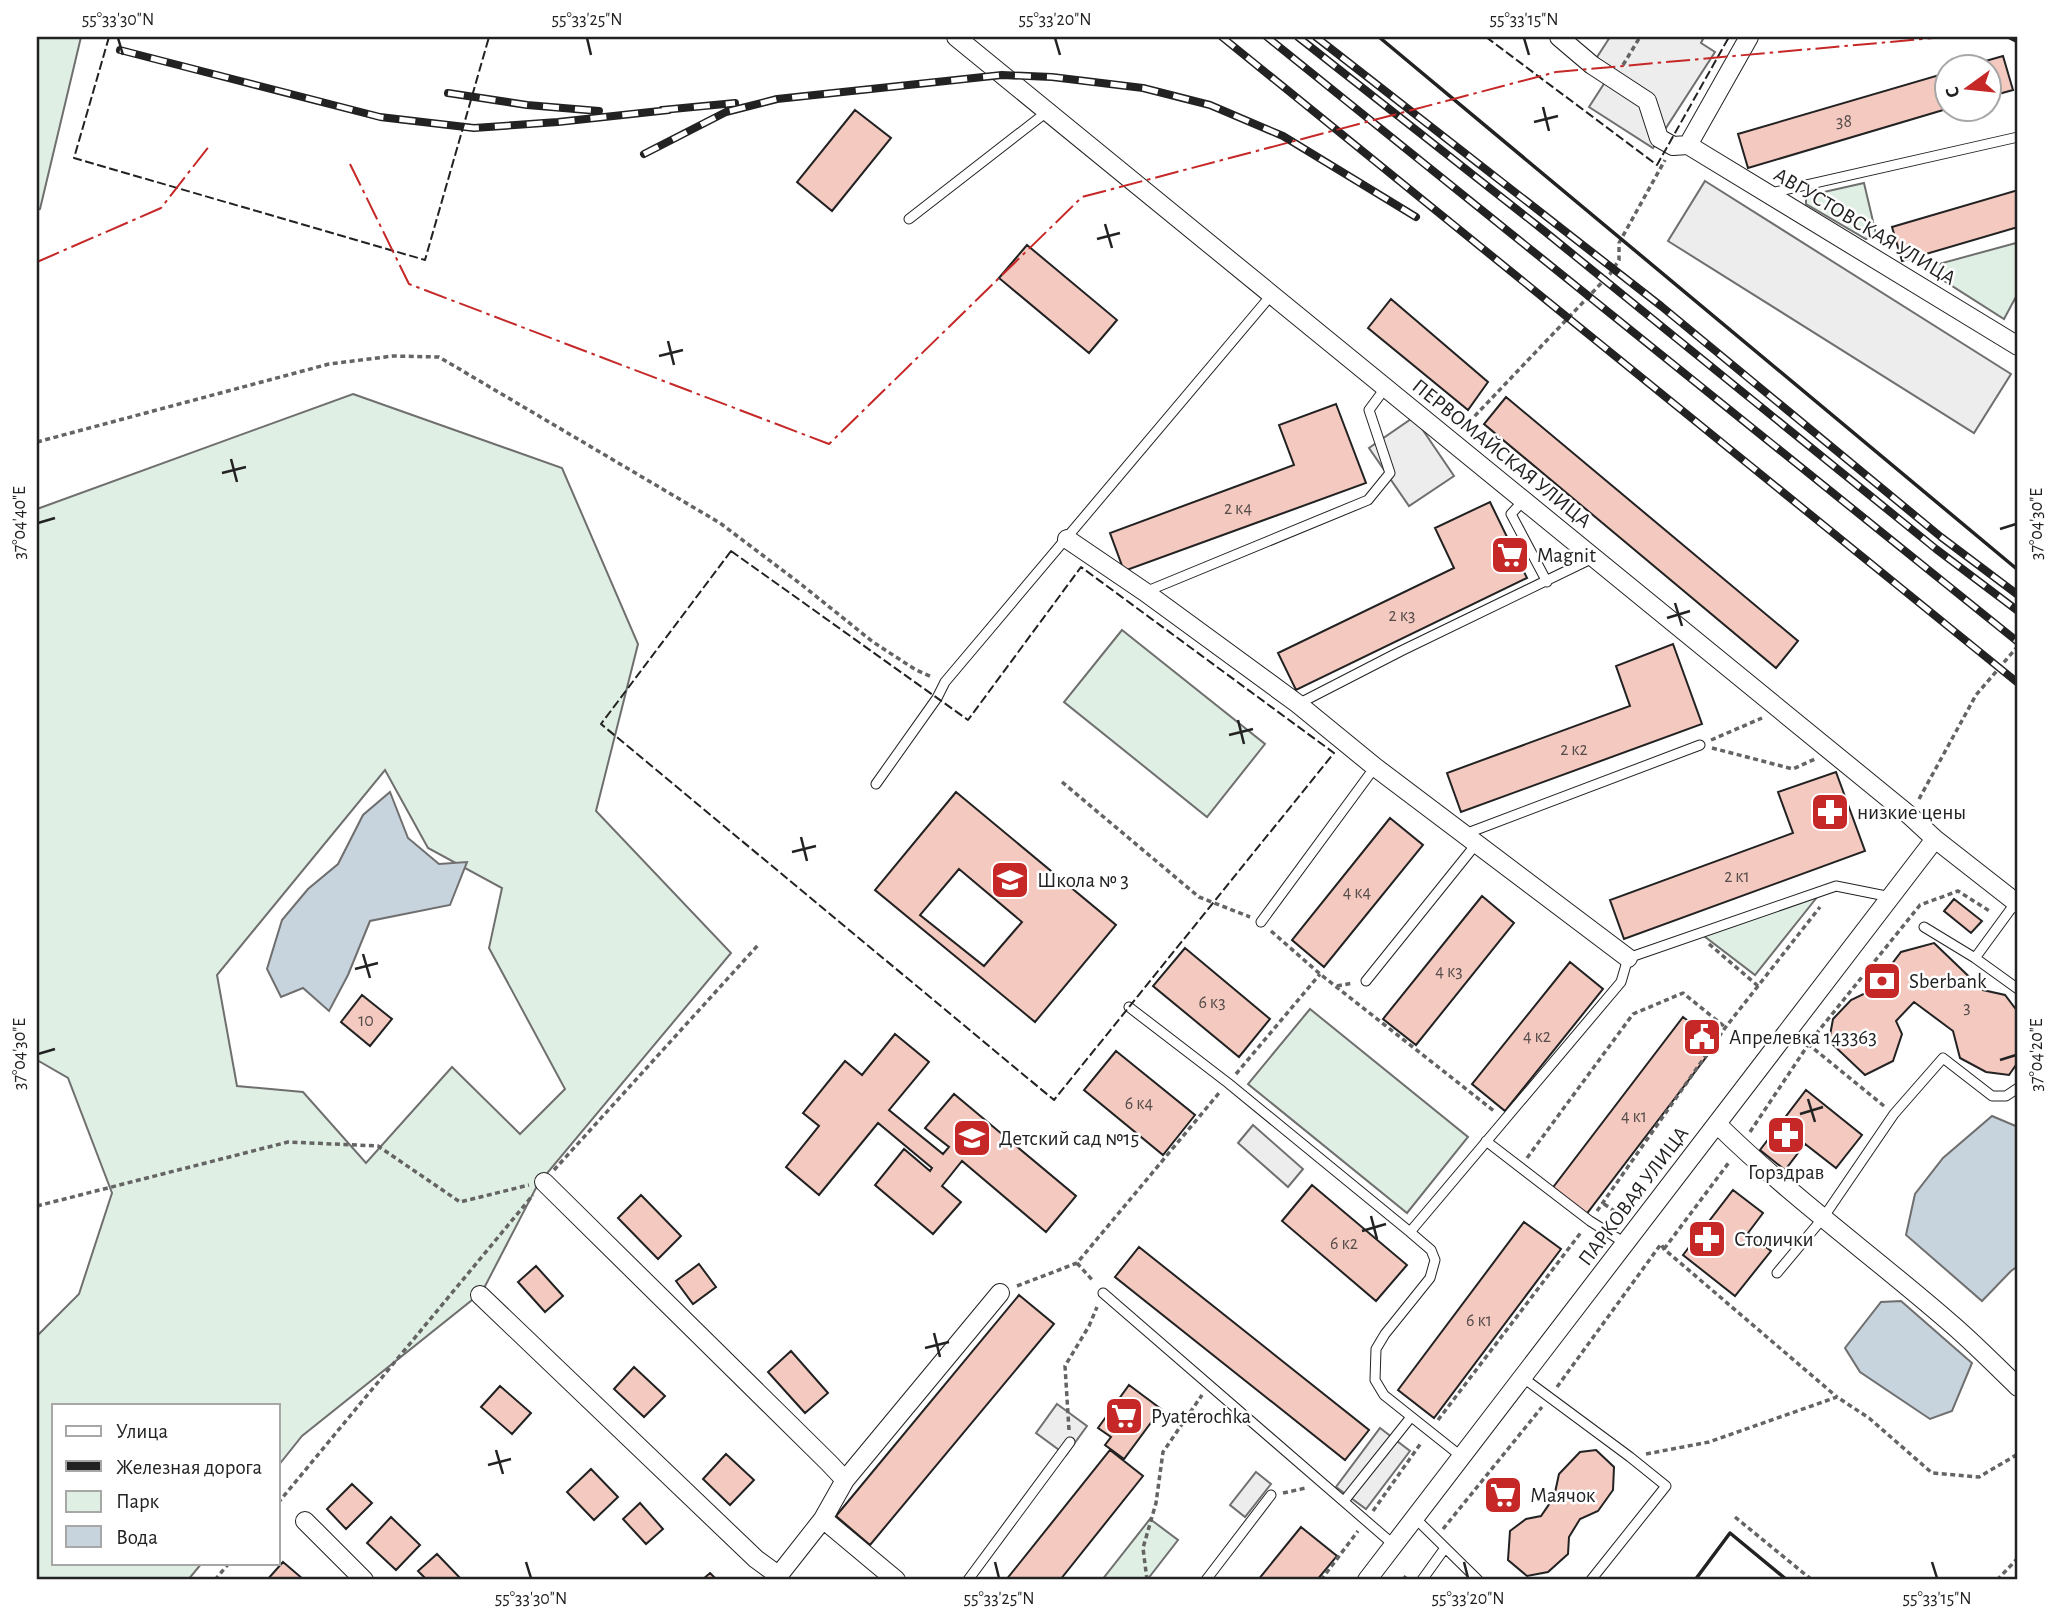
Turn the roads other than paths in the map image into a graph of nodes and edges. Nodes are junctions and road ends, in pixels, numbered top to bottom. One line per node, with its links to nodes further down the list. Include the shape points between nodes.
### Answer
1 (956, 37): 4 (street, ПЕРВОМАЙСКАЯ УЛИЦА)
2 (1559, 37): 6 (street, via 1647,101 1659,138)
3 (1749, 37): 6 (street)
4 (1048, 111): 8 (lane); 9 (street, ПЕРВОМАЙСКАЯ УЛИЦА)
5 (2018, 137): 7 (lane)
6 (1681, 146): 7 (street, АВГУСТОВСКАЯ УЛИЦА)
7 (1769, 194): 10 (street, АВГУСТОВСКАЯ УЛИЦА)
8 (909, 219)
9 (1273, 293): 11 (street, ПЕРВОМАЙСКАЯ УЛИЦА); 13 (lane)
10 (2018, 346)
11 (1386, 387): 12 (street, ПЕРВОМАЙСКАЯ УЛИЦА); 16 (lane, via 1369,410 1390,473 1368,500)
12 (1524, 500): 14 (street, ПЕРВОМАЙСКАЯ УЛИЦА); 15 (lane, via 1511,514)
13 (1067, 539): 16 (street); 20 (lane, via 945,682)
14 (1593, 558): 15 (lane); 22 (street, ПЕРВОМАЙСКАЯ УЛИЦА)
15 (1547, 582): 17 (lane)
16 (1145, 592): 17 (street)
17 (1298, 704): 19 (street)
18 (1700, 745): 21 (lane)
19 (1375, 767): 21 (street); 25 (lane)
20 (876, 784)
21 (1471, 839): 27 (street); 29 (lane)
22 (1935, 839): 23 (street, ПАРКОВАЯ УЛИЦА); 24 (street, ПЕРВОМАЙСКАЯ УЛИЦА)
23 (1891, 897): 27 (lane, via 1836,886); 33 (street, ПАРКОВАЯ УЛИЦА)
24 (2017, 903): 28 (lane)
25 (1261, 922)
26 (1924, 927): 28 (lane)
27 (1628, 958): 34 (lane, via 1621,982)
28 (1975, 958): 30 (lane)
29 (1366, 981)
30 (2018, 989)
31 (1129, 1007): 37 (lane)
32 (2018, 1088): 36 (lane, via 2006,1096 1992,1096 1943,1058 1894,1114)
33 (1717, 1124): 36 (street); 38 (street, ПАРКОВАЯ УЛИЦА)
34 (1486, 1141): 37 (lane); 38 (lane)
35 (544, 1182): 48 (street)
36 (1823, 1218): 39 (lane); 44 (street, via 1950,1322)
37 (1410, 1233): 45 (lane, via 1431,1250 1434,1269 1385,1334 1376,1349 1374,1368 1384,1395)
38 (1625, 1243): 43 (street, ПАРКОВАЯ УЛИЦА)
39 (1777, 1273)
40 (1000, 1293): 48 (street)
41 (1103, 1293): 50 (lane)
42 (480, 1295): 56 (street)
43 (1522, 1377): 47 (street, ПАРКОВАЯ УЛИЦА); 64 (lane, via 1666,1486)
44 (2018, 1387)
45 (1411, 1417): 47 (lane); 50 (lane)
46 (1070, 1441): 59 (lane)
47 (1462, 1457): 51 (street, ПАРКОВАЯ УЛИЦА)
48 (845, 1480): 52 (street)
49 (1271, 1496): 60 (lane)
50 (1344, 1502): 54 (lane)
51 (1415, 1518): 54 (street, ПАРКОВАЯ УЛИЦА); 55 (lane)
52 (823, 1519): 56 (street); 58 (street)
53 (306, 1521): 57 (street)
54 (1394, 1545): 61 (street, ПАРКОВАЯ УЛИЦА)
55 (1445, 1548): 62 (lane); 63 (lane)
56 (776, 1578)
57 (364, 1580)
58 (896, 1580)
59 (968, 1580)
60 (1206, 1580)
61 (1367, 1580)
62 (1422, 1580)
63 (1478, 1580)
64 (1591, 1580)

